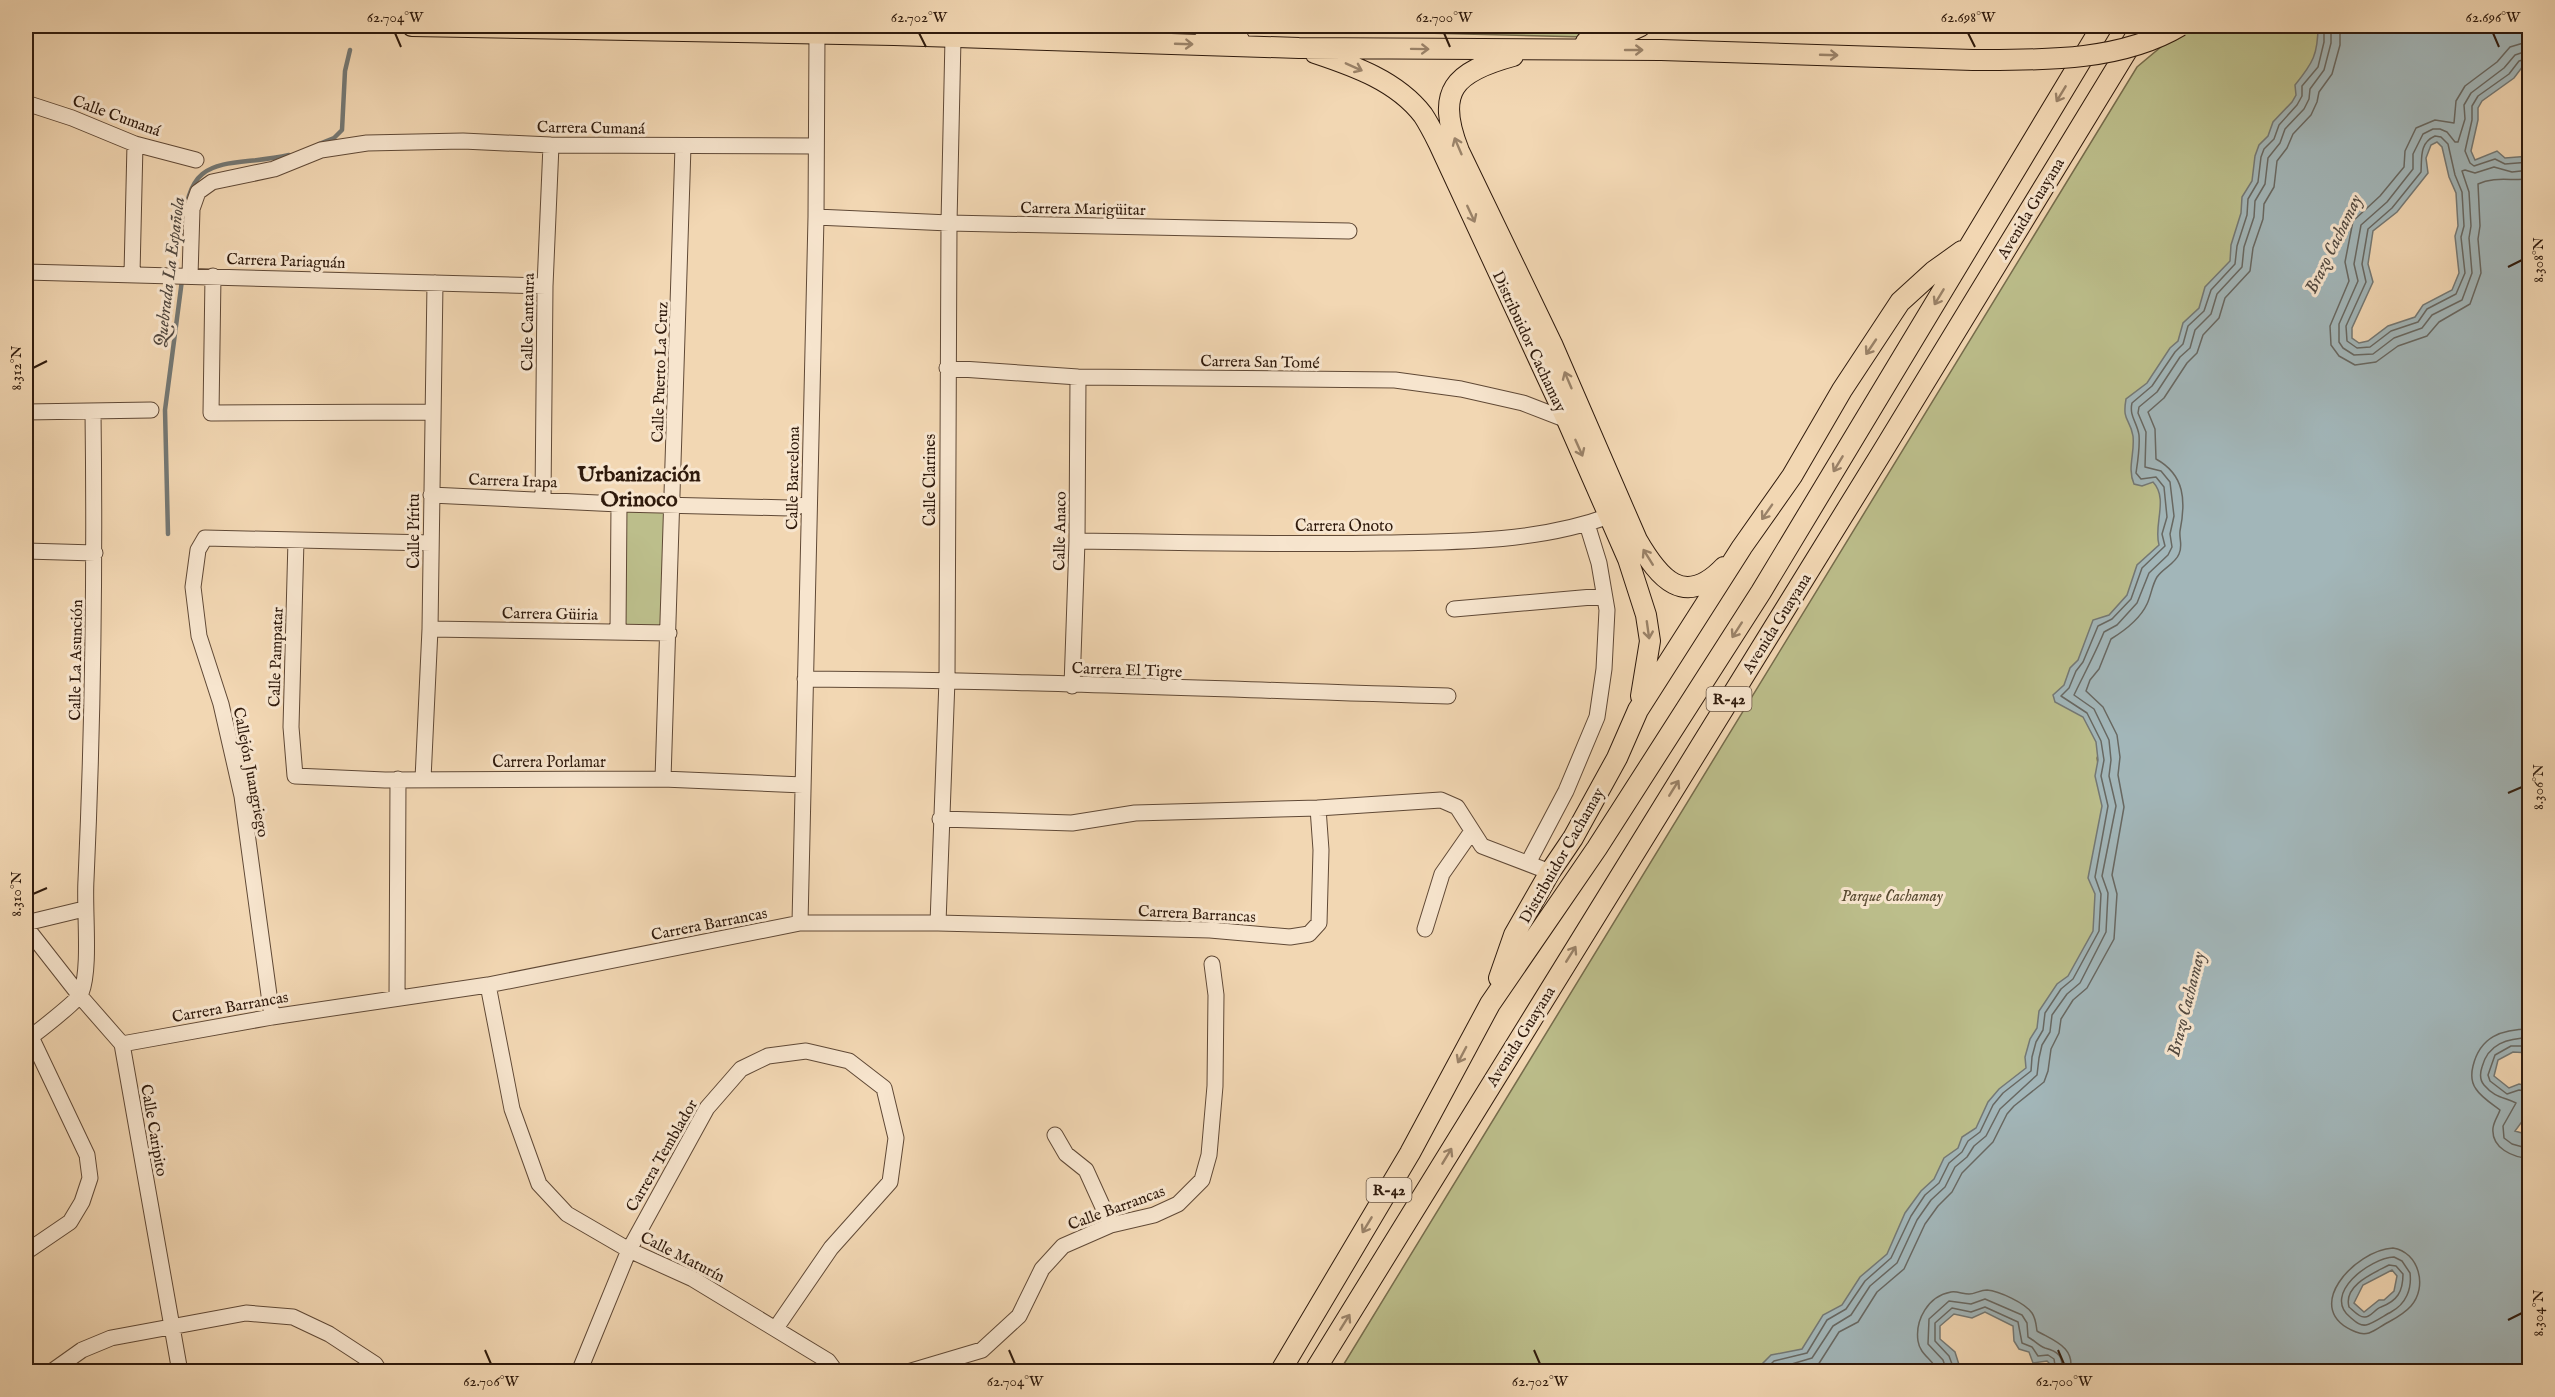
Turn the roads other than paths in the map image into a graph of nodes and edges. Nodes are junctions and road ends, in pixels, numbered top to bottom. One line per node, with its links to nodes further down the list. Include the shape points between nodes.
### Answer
1 (412, 26): 7 (main road)
2 (1201, 26): 9 (main road, via 1239,40)
3 (1641, 26): 10 (main road, via 1583,43)
4 (2102, 26): 20 (main road, Avenida Guayana / R-42, one-way to 20)
5 (2142, 26): 94 (main road, Avenida Guayana / R-42, one-way to 5)
6 (2180, 26): 10 (main road, one-way to 6, bridge, via 2020,60 2109,51 2138,44)
7 (817, 34): 8 (main road); 15 (street, Calle Barcelona)
8 (953, 38): 9 (main road, one-way to 9); 18 (street, Calle Clarines)
9 (1299, 48): 10 (main road, one-way to 10); 33 (main road, Distribuidor Cachamay, one-way to 33, via 1374,77 1402,93 1423,116)
10 (1534, 50): 44 (main road, Distribuidor Cachamay, one-way to 10, via 1698,586 1678,585 1659,574 1637,540 1552,344 1449,127 1447,104 1468,72)
11 (26, 104): 12 (street, Calle Cumaná)
12 (135, 144): 16 (street, Calle Cumaná); 22 (street)
13 (551, 145): 14 (street, Carrera Cumaná); 23 (street, Carrera Cumaná, via 463,141 367,143 321,150 274,170 212,182 198,192 192,209); 26 (street, Calle Cantaura)
14 (683, 146): 15 (street, Carrera Cumaná); 37 (street, Calle Puerto La Cruz)
15 (816, 146): 17 (street, Calle Barcelona)
16 (196, 160)
17 (816, 217): 18 (street, Carrera Marigüitar); 38 (street, Calle Barcelona)
18 (949, 223): 19 (street, Carrera Marigüitar); 27 (street, Calle Clarines)
19 (1349, 231)
20 (1969, 247): 44 (main road, Distribuidor Cachamay / R-42, one-way to 44, via 1934,271 1900,302 1792,476); 77 (main road, Avenida Guayana / R-42, one-way to 77, via 1761,592 1597,848)
21 (26, 272): 22 (street, Carrera Pariaguán)
22 (132, 274): 23 (street, Carrera Pariaguán)
23 (184, 275): 24 (street, Carrera Pariaguán)
24 (213, 276): 25 (street, Carrera Pariaguán); 32 (street, via 211,412)
25 (435, 283): 26 (street, Carrera Pariaguán); 32 (street, Calle Píritu)
26 (545, 286): 35 (street, Calle Cantaura)
27 (947, 368): 28 (street, Carrera San Tomé); 53 (street, Calle Clarines)
28 (1078, 377): 33 (street, Carrera San Tomé, via 1395,380 1523,403); 42 (street, Calle Anaco)
29 (151, 410): 30 (street)
30 (93, 411): 31 (street); 46 (street, Calle La Asunción)
31 (26, 412)
32 (433, 412): 34 (street, Calle Píritu)
33 (1567, 420): 39 (main road, Distribuidor Cachamay, one-way to 39)
34 (431, 495): 35 (street, Carrera Irapa); 43 (street, Calle Píritu)
35 (543, 499): 36 (street, Carrera Irapa)
36 (619, 504): 37 (street, Carrera Irapa); 50 (street)
37 (673, 504): 38 (street, Carrera Irapa, via 789,508); 51 (street, Calle Puerto La Cruz)
38 (809, 504): 52 (street, Calle Barcelona)
39 (1609, 516): 40 (street, Carrera Onoto); 56 (main road, Distribuidor Cachamay, one-way to 56, via 1628,559 1650,641)
40 (1587, 524): 42 (street, Carrera Onoto, via 1480,542); 47 (street)
41 (296, 540): 43 (street); 57 (street, Calle Pampatar, via 291,727); 78 (street, Callejón Juangriego, via 205,538 198,550 193,587 199,636 221,704 242,796)
42 (1077, 541): 54 (street, Calle Anaco)
43 (431, 543): 49 (street, Calle Píritu)
44 (1742, 547): 56 (main road, Distribuidor Cachamay / R-42)
45 (26, 551): 46 (street)
46 (95, 553): 67 (street, Calle La Asunción)
47 (1604, 596): 48 (street); 65 (street, via 1604,669 1597,717 1566,791)
48 (1454, 609)
49 (430, 629): 50 (street, Carrera Güiria); 59 (street, Calle Píritu)
50 (618, 632): 51 (street, Carrera Güiria)
51 (669, 633): 60 (street, Calle Puerto La Cruz)
52 (805, 679): 53 (street, Carrera El Tigre); 61 (street, Calle Barcelona)
53 (947, 680): 54 (street, Carrera El Tigre); 63 (street, Calle Clarines)
54 (1072, 686): 55 (street, Carrera El Tigre)
55 (1448, 696)
56 (1638, 710): 66 (main road, Distribuidor Cachamay / R-42, via 1617,758)
57 (295, 776): 58 (street, Carrera Porlamar)
58 (398, 779): 59 (street, Carrera Porlamar); 76 (street)
59 (423, 779): 60 (street, Carrera Porlamar)
60 (663, 779): 61 (street, Carrera Porlamar)
61 (803, 785): 69 (street, Calle Barcelona)
62 (1318, 808): 63 (street, via 1135,813 1072,823); 64 (street, via 1441,800 1457,807); 70 (street, Carrera Barrancas, via 1319,923 1309,934 1290,937 1210,930)
63 (940, 819): 70 (street, Calle Clarines)
64 (1472, 831): 65 (street, via 1482,846); 72 (street, via 1442,874)
65 (1528, 863): 66 (street)
66 (1550, 872): 77 (main road, Distribuidor Cachamay / R-42, via 1514,935)
67 (84, 909): 68 (street); 75 (street, Calle La Asunción, via 86,976)
68 (26, 922)
69 (800, 923): 70 (street, Carrera Barrancas); 74 (street, Carrera Barrancas)
70 (938, 923)
71 (26, 927): 75 (street)
72 (1425, 929)
73 (1212, 964): 82 (street, Calle Barrancas, via 1216,995 1215,1086 1209,1155 1202,1180 1178,1204 1154,1215)
74 (488, 985): 76 (street, Carrera Barrancas); 83 (street, Calle Maturín, via 512,1109 539,1184 567,1214)
75 (80, 996): 79 (street); 80 (street)
76 (397, 998): 78 (street, Carrera Barrancas)
77 (1490, 1004): 93 (main road, Avenida Guayana / R-42, one-way to 93, via 1410,1153)
78 (272, 1017): 80 (street, Carrera Barrancas)
79 (28, 1038): 84 (street, via 87,1155 90,1178 82,1202 69,1222)
80 (122, 1044): 85 (street, Calle Caripito)
81 (1055, 1136): 82 (street, via 1066,1154 1086,1170)
82 (1111, 1225): 92 (street, Calle Barrancas, via 1063,1246 1042,1269 1019,1316 982,1350)
83 (629, 1250): 86 (street, Calle Maturín, via 693,1279); 86 (street, Carrera Temblador, via 707,1108 741,1069 768,1056 806,1051 849,1061 884,1088 896,1138 890,1182 831,1248); 90 (street, Carrera Temblador)
84 (26, 1252)
85 (172, 1326): 87 (street, via 111,1338 82,1350); 88 (street, Calle Caripito); 89 (street, via 246,1313 293,1317 329,1334)
86 (776, 1328): 91 (street, Calle Maturín, via 828,1361)
87 (51, 1371)
88 (180, 1371)
89 (380, 1371)
90 (579, 1371)
91 (836, 1371)
92 (908, 1371)
93 (1280, 1371)
94 (1314, 1371)

